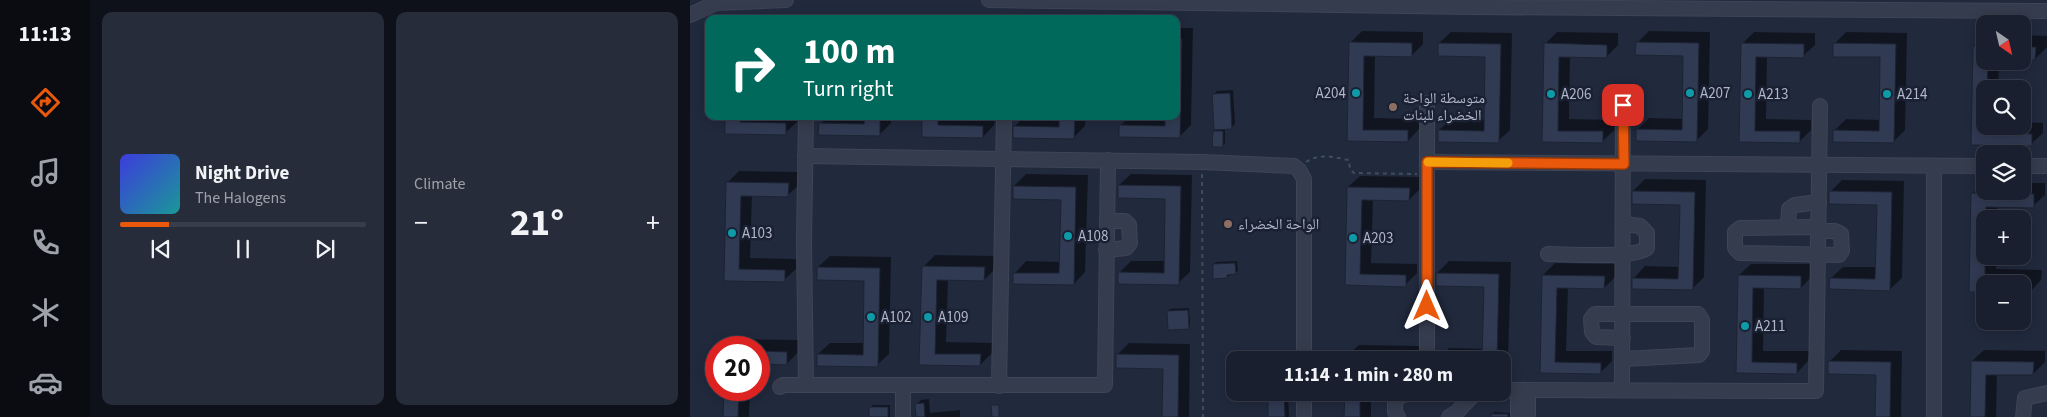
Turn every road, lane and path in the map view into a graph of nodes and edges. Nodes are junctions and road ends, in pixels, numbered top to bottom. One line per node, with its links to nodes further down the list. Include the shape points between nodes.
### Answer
1 (786, 0): 4 (street, via 716,3)
2 (989, 0): 3 (street)
3 (2047, 11)
4 (690, 15)
5 (1427, 103): 20 (street)
6 (1623, 105): 14 (street)
7 (1820, 106): 15 (street)
8 (806, 120): 10 (street)
9 (1004, 120): 11 (street)
10 (805, 156): 11 (street); 36 (street)
11 (1003, 160): 12 (street); 38 (street)
12 (1108, 160): 13 (street); 23 (street)
13 (1202, 162): 21 (street, via 1294,166); 48 (path)
14 (1624, 164): 15 (street); 20 (street); 24 (street)
15 (1820, 166): 16 (street); 22 (street)
16 (1934, 166): 17 (street); 54 (street)
17 (1976, 166)
18 (2031, 166): 19 (street)
19 (2047, 166)
20 (1427, 168): 21 (path, via 1354,173 1350,170 1349,160 1325,155 1315,156); 34 (street)
21 (1299, 170): 33 (street, via 1304,179)
22 (1819, 202): 25 (street, via 1795,205 1789,209); 26 (street)
23 (1107, 221): 27 (street); 27 (street, via 1125,221 1129,225 1130,243 1126,248)
24 (1624, 224): 29 (street); 29 (street, via 1640,226 1647,233 1643,252)
25 (1788, 227): 26 (street); 30 (street, via 1740,228 1735,232 1735,248 1740,253)
26 (1819, 229): 30 (street); 30 (street, via 1841,234 1842,250 1839,254)
27 (1106, 250): 38 (street, via 1105,385)
28 (1548, 254): 29 (street)
29 (1623, 254): 31 (street)
30 (1818, 254): 42 (street, via 1816,391)
31 (1623, 314): 32 (street); 32 (street, via 1595,314 1591,319 1592,332 1596,337); 35 (street, via 1698,314 1702,320 1702,351 1699,355)
32 (1623, 338): 35 (street)
33 (1304, 351)
34 (1427, 351)
35 (1623, 360): 42 (street)
36 (806, 385): 37 (street); 39 (street)
37 (903, 386): 38 (street); 47 (street)
38 (999, 386)
39 (780, 387)
40 (1511, 390): 41 (street)
41 (1523, 390): 42 (street); 52 (street); 53 (street)
42 (1622, 390)
43 (2047, 393): 55 (street, via 2024,398)
44 (1304, 401): 49 (street)
45 (1395, 401): 50 (street)
46 (1467, 401): 51 (street)
47 (903, 417)
48 (1203, 417)
49 (1304, 417)
50 (1398, 417)
51 (1449, 417)
52 (1518, 417)
53 (1528, 417)
54 (1934, 417)
55 (2023, 417)

